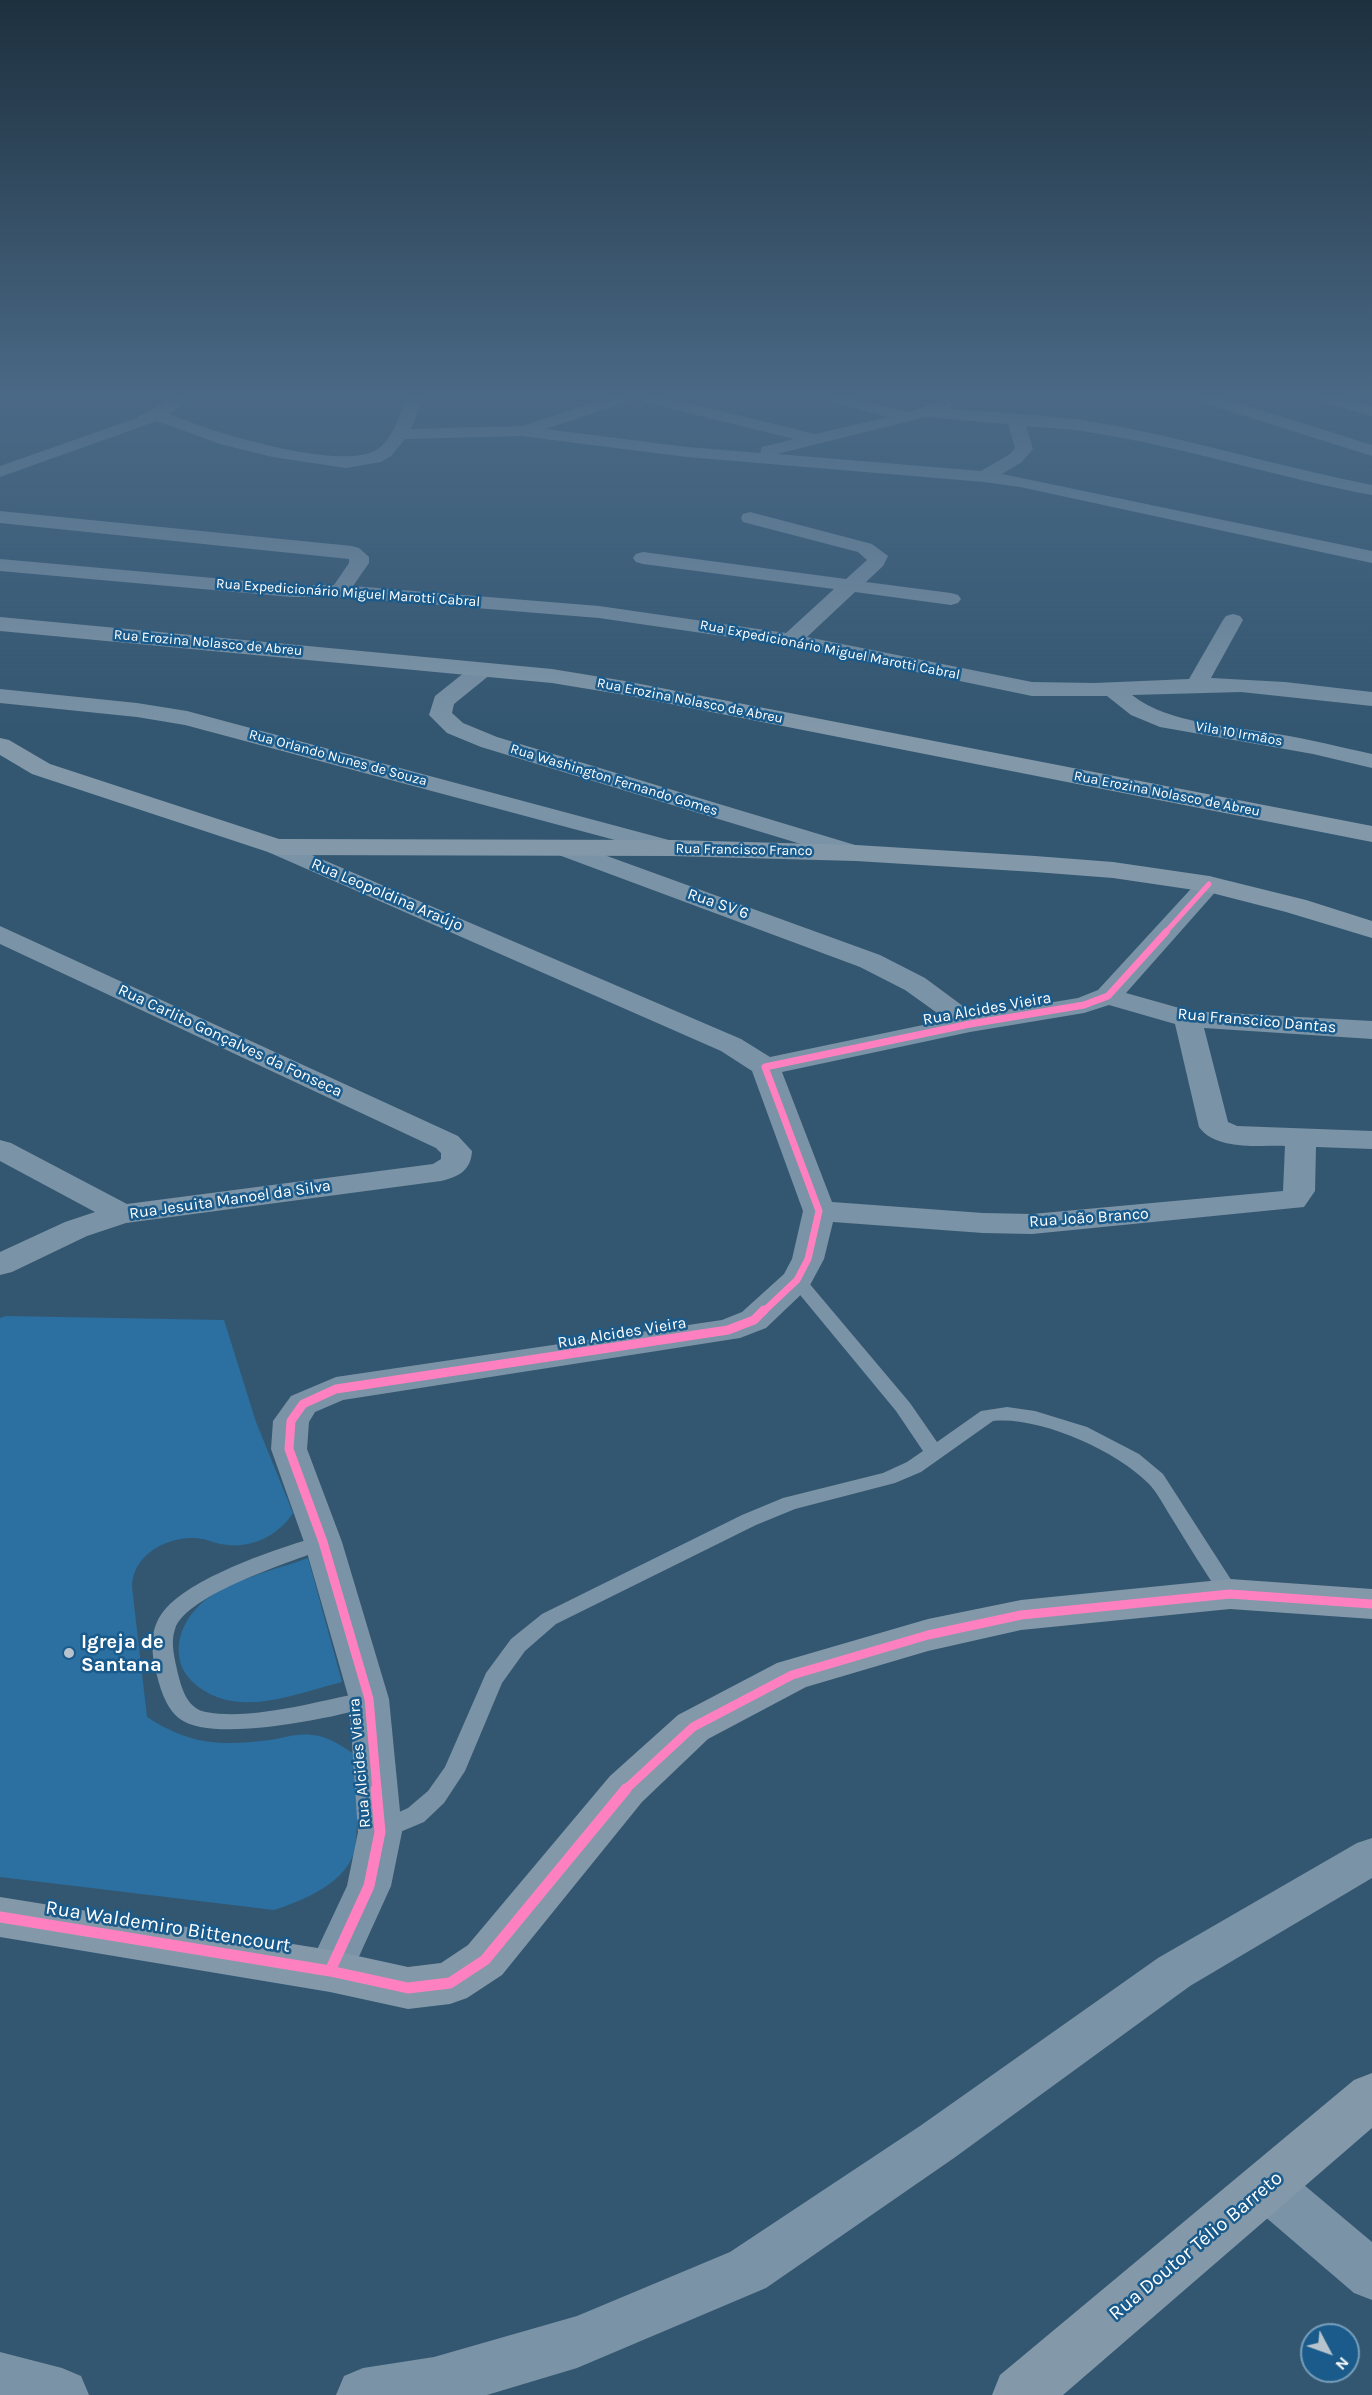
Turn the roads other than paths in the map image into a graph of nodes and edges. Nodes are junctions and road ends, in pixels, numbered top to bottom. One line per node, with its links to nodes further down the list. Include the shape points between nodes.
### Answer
1 (1150, 510): 4 (street)
2 (0, 518): 8 (street, via 352,552 359,557 359,563)
3 (750, 518): 7 (street, via 874,552 878,556 876,562)
4 (1372, 557)
5 (643, 558): 7 (street)
6 (0, 565): 8 (street, Rua Expedicionário Miguel Marotti Cabral, via 292,591)
7 (849, 586): 9 (street); 12 (street)
8 (340, 591): 12 (street, Rua Expedicionário Miguel Marotti Cabral, via 599,612)
9 (951, 599)
10 (1233, 620): 14 (street)
11 (0, 624): 13 (street, Rua Erozina Nolasco de Abreu)
12 (791, 640): 15 (street, Rua Expedicionário Miguel Marotti Cabral, via 1032,689)
13 (483, 669): 20 (street, Rua Erozina Nolasco de Abreu, via 626,688); 24 (street, Rua Washington Fernando Gomes, via 443,701 440,715 455,728 489,742)
14 (1196, 685): 15 (street, Rua Expedicionário Miguel Marotti Cabral); 17 (street, Rua Expedicionário Miguel Marotti Cabral, via 1260,687)
15 (1115, 691): 19 (street, Vila 10 Irmãos, via 1127,704 1168,722)
16 (0, 696): 22 (street, Rua Orlando Nunes de Souza, via 186,718)
17 (1372, 699)
18 (0, 745): 21 (street, Rua Leopoldina Araújo, via 41,769)
19 (1372, 760)
20 (1372, 834)
21 (277, 847): 23 (street, Rua Francisco Franco); 32 (street, Rua Leopoldina Araújo, via 731,1045)
22 (671, 848): 23 (street, Rua Francisco Franco); 24 (street, Rua Francisco Franco)
23 (565, 849): 30 (street, Rua SV 6, via 870,961 915,984)
24 (856, 853): 25 (street, Rua Francisco Franco, via 1113,870)
25 (1209, 884): 26 (street, Rua Francisco Franco); 28 (street, Rua Alcides Vieira)
26 (1372, 930)
27 (0, 933): 36 (street, Rua Carlito Gonçalves da Fonseca, via 447,1142)
28 (1108, 996): 29 (street, Rua Franscico Dantas); 30 (street, Rua Alcides Vieira, via 1084,1005)
29 (1188, 1018): 31 (street, Rua Franscico Dantas); 33 (street, via 1214,1126 1232,1135)
30 (970, 1024): 32 (street, Rua Alcides Vieira)
31 (1372, 1030)
32 (765, 1066): 37 (street)
33 (1301, 1136): 34 (street); 37 (street, Rua João Branco, via 1299,1191 1293,1200 1032,1224)
34 (1372, 1140)
35 (0, 1149): 38 (street)
36 (457, 1151): 38 (street, Rua Jesuita Manoel da Silva, via 456,1163 441,1172)
37 (819, 1211): 40 (street, Rua Alcides Vieira, via 808,1259)
38 (122, 1214): 39 (street, Rua Jesuita Manoel da Silva, via 76,1229)
39 (0, 1265)
40 (797, 1280): 41 (lane, via 898,1401); 42 (street, Rua Alcides Vieira, via 754,1320 728,1330 336,1389 303,1404 291,1421 289,1449)
41 (935, 1454): 43 (lane, via 988,1415 1035,1417 1080,1432 1132,1459 1156,1479); 46 (lane, via 888,1478 790,1503 749,1520 549,1618 518,1645 493,1679 454,1771 436,1797 416,1815)
42 (323, 1542): 45 (street, Rua Alcides Vieira); 45 (lane, via 216,1585 180,1605 167,1622 161,1643 172,1693 182,1709 201,1720 226,1723)
43 (1230, 1594): 44 (street, Rua Waldemiro Bittencourt); 49 (street, Rua Waldemiro Bittencourt, via 1021,1615 928,1635 792,1675 693,1727 626,1789 485,1960 450,1983 408,1988)
44 (1372, 1604)
45 (369, 1699): 46 (street, Rua Alcides Vieira)
46 (380, 1832): 49 (street, Rua Alcides Vieira, via 369,1886)
47 (1372, 1856): 55 (street, via 1174,1972 938,2142 748,2270 577,2342 434,2384)
48 (0, 1917): 49 (street, Rua Waldemiro Bittencourt)
49 (330, 1971)
50 (1372, 2096): 51 (street, Rua Doutor Télio Barreto)
51 (1267, 2186): 52 (street); 56 (street, Rua Doutor Télio Barreto)
52 (1372, 2275)
53 (0, 2379): 54 (street)
54 (62, 2395)
55 (363, 2395)
56 (1020, 2395)

